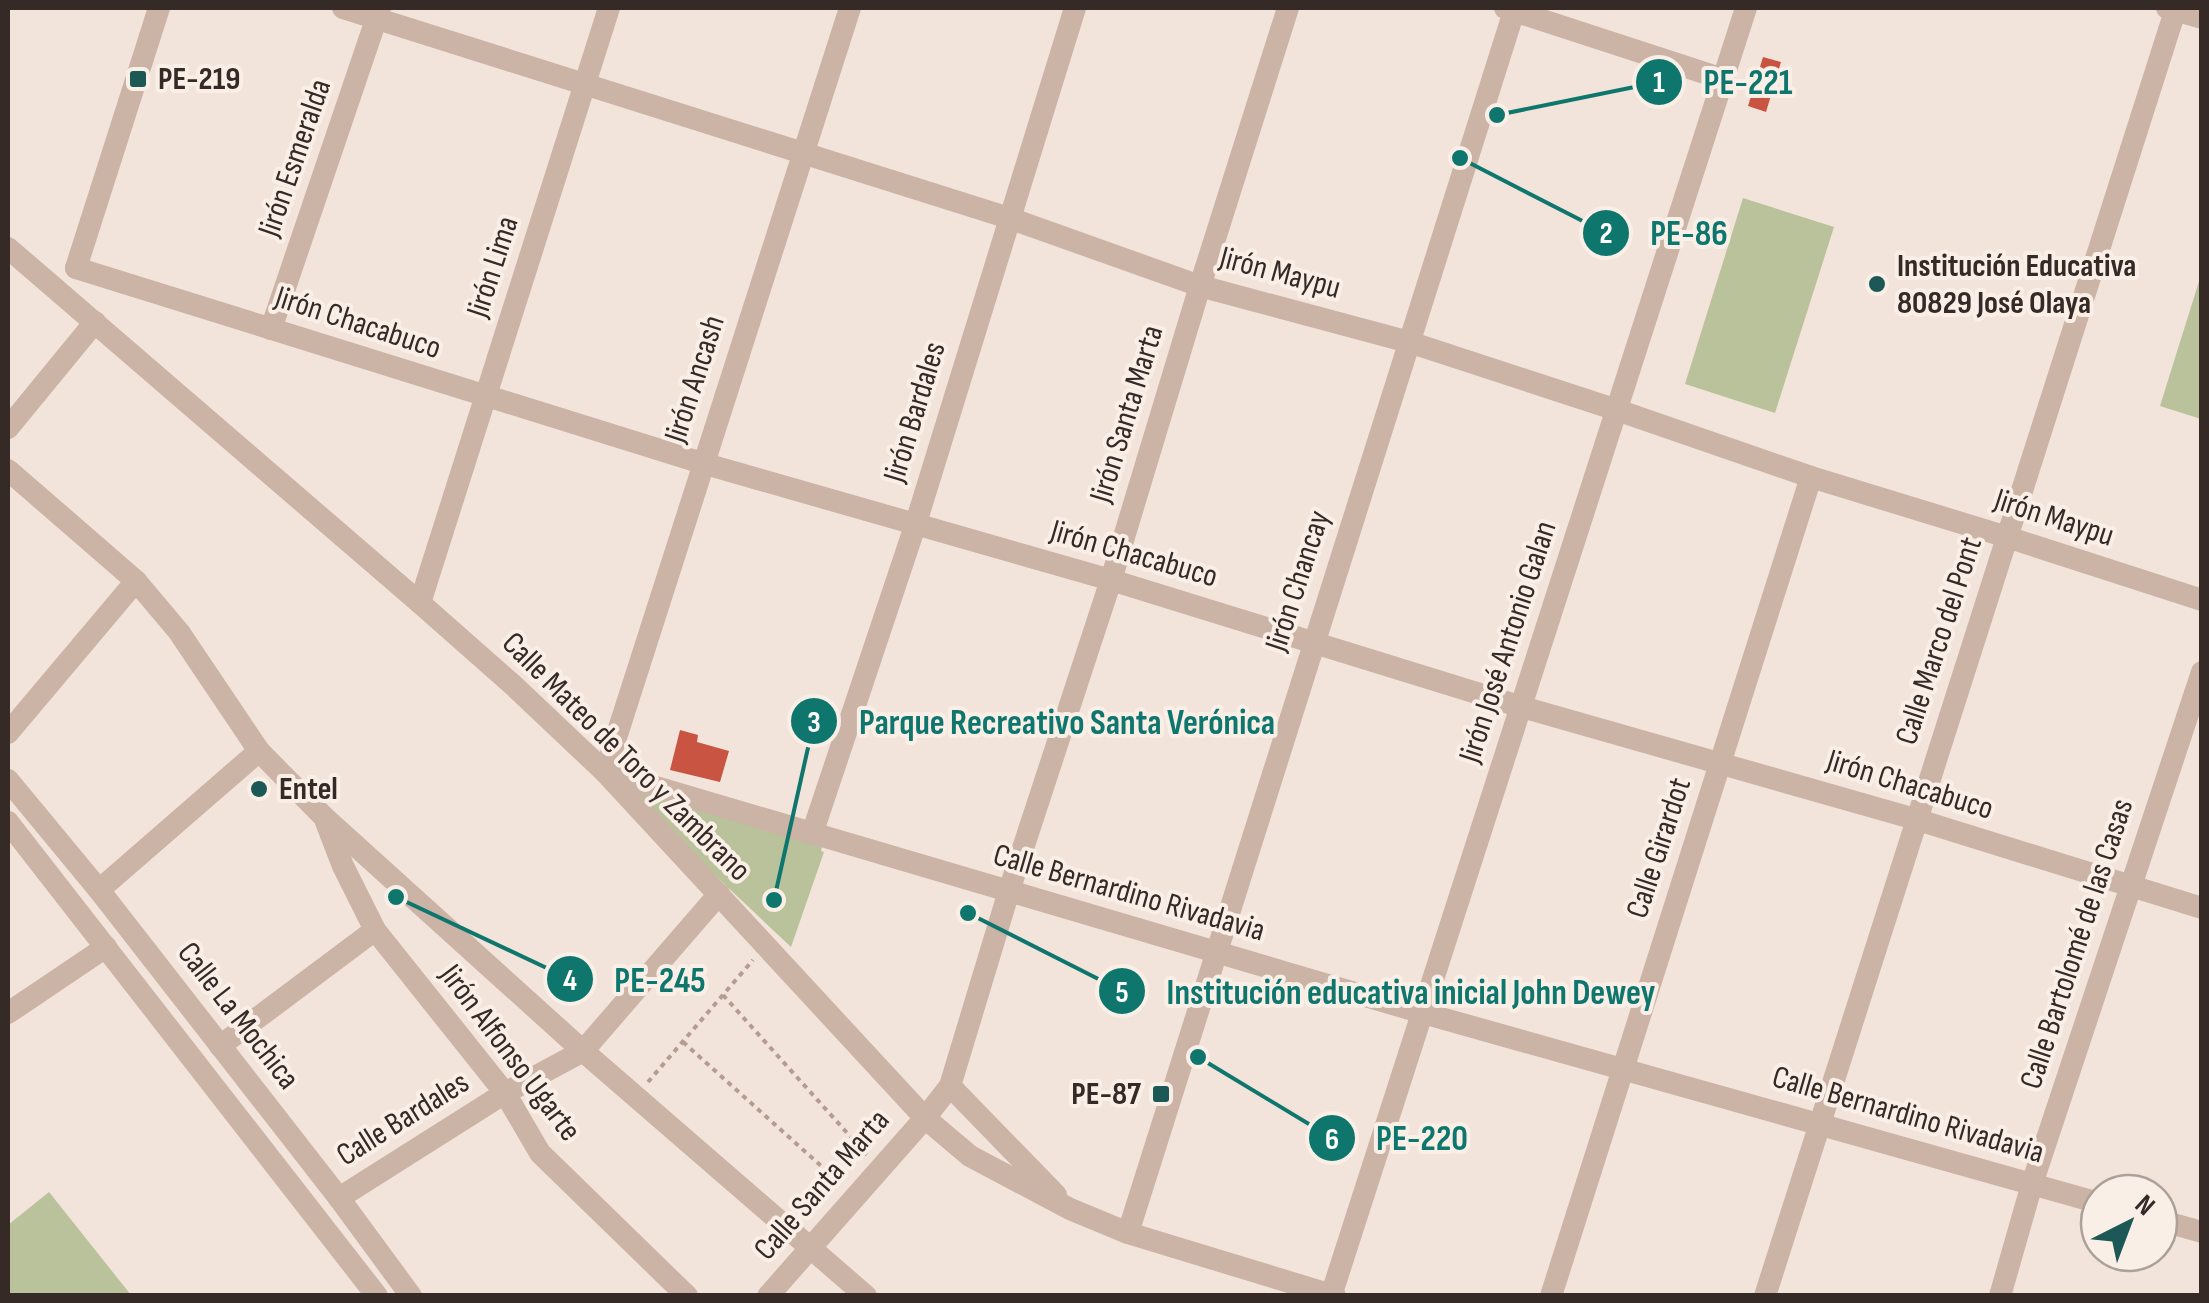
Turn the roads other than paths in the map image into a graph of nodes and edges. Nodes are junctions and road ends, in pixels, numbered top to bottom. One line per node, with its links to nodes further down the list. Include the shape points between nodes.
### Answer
1 (159, 8): 17 (street)
2 (343, 8): 10 (street, Jirón Maypu)
3 (609, 8): 13 (street, Jirón Lima)
4 (850, 8): 14 (street, Jirón Ancash)
5 (1075, 8): 15 (street, Jirón Bardales)
6 (1288, 8): 18 (street, Jirón Santa Marta)
7 (1511, 8): 12 (street); 22 (street, Jirón Chancay)
8 (1746, 8): 12 (street, Jirón José Antonio Galan)
9 (2173, 8): 11 (street); 30 (street, Calle Marco del Pont)
10 (378, 13): 13 (street, Jirón Maypu); 21 (street, Jirón Esmeralda)
11 (2202, 18)
12 (1723, 79): 24 (street, Jirón José Antonio Galan)
13 (584, 84): 14 (street, Jirón Maypu); 23 (street, Jirón Lima)
14 (803, 154): 15 (street, Jirón Maypu); 26 (street, Jirón Ancash)
15 (1009, 218): 18 (street, Jirón Maypu); 29 (street, Jirón Bardales)
16 (8, 248): 19 (street, Calle Mateo de Toro y Zambrano)
17 (76, 268): 19 (street); 21 (street, Jirón Chacabuco)
18 (1200, 286): 22 (street, Jirón Maypu); 31 (street, Jirón Santa Marta)
19 (54, 288): 20 (street, Calle Mateo de Toro y Zambrano)
20 (95, 322): 25 (street); 34 (street, Calle Mateo de Toro y Zambrano)
21 (271, 329): 23 (street, Jirón Chacabuco)
22 (1409, 342): 24 (street, Jirón Maypu); 35 (street, Jirón Chancay)
23 (486, 397): 26 (street, Jirón Chacabuco); 34 (street, Jirón Lima)
24 (1617, 410): 28 (street, Jirón Maypu); 37 (street, Jirón José Antonio Galan)
25 (8, 428)
26 (702, 464): 29 (street, Jirón Chacabuco); 41 (street, Jirón Ancash)
27 (8, 470): 32 (street)
28 (1811, 478): 30 (street, Jirón Maypu); 40 (street, Calle Girardot)
29 (915, 526): 31 (street, Jirón Chacabuco); 46 (street, Jirón Bardales)
30 (2007, 537): 33 (street, Jirón Maypu); 44 (street, Calle Marco del Pont)
31 (1111, 580): 35 (street, Jirón Chacabuco); 49 (street, Jirón Santa Marta)
32 (136, 581): 38 (street); 39 (street, via 179,632)
33 (2202, 600)
34 (420, 602): 41 (street, Calle Mateo de Toro y Zambrano)
35 (1313, 641): 37 (street, Jirón Chacabuco); 54 (street, Jirón Chancay)
36 (2202, 672): 47 (street, Calle Bartolomé de las Casas)
37 (1522, 706): 40 (street, Jirón Chacabuco); 56 (street, Jirón José Antonio Galan)
38 (8, 733)
39 (259, 752): 43 (street); 48 (street)
40 (1720, 764): 44 (street, Jirón Chacabuco); 59 (street, Calle Girardot)
41 (605, 772): 46 (street, Calle Bernardino Rivadavia); 50 (street, Calle Mateo de Toro y Zambrano)
42 (8, 780): 48 (street, Calle La Mochica)
43 (325, 818): 52 (street, Jirón Alfonso Ugarte); 58 (street)
44 (1915, 820): 47 (street, Jirón Chacabuco); 63 (street, Calle Marco del Pont)
45 (8, 822): 53 (street, Calle La Mochica)
46 (812, 834): 49 (street, Calle Bernardino Rivadavia)
47 (2130, 888): 51 (street, Jirón Chacabuco); 64 (street, Calle Bartolomé de las Casas)
48 (99, 890): 57 (street, Calle La Mochica)
49 (1009, 891): 54 (street, Calle Bernardino Rivadavia); 60 (street, Jirón Santa Marta)
50 (720, 894): 58 (street, Calle Bardales); 62 (street, Calle Mateo de Toro y Zambrano)
51 (2202, 908)
52 (375, 930): 57 (street); 61 (street, Jirón Alfonso Ugarte)
53 (106, 948): 55 (street); 71 (street, Calle La Mochica)
54 (1216, 953): 56 (street, Calle Bernardino Rivadavia); 68 (street, Jirón Chancay)
55 (8, 1013)
56 (1423, 1013): 59 (street, Calle Bernardino Rivadavia); 70 (street, Jirón José Antonio Galan)
57 (220, 1046): 66 (street, Calle La Mochica)
58 (582, 1051): 61 (street, Calle Bardales); 69 (street)
59 (1624, 1068): 63 (street, Calle Bernardino Rivadavia); 76 (street, Calle Girardot)
60 (950, 1086): 62 (street, Jirón Santa Marta); 67 (street)
61 (505, 1093): 66 (street, Calle Bardales); 73 (street, Jirón Alfonso Ugarte, via 546,1160)
62 (925, 1118): 67 (street, Calle Mateo de Toro y Zambrano, via 970,1156); 69 (street, Calle Santa Marta)
63 (1818, 1124): 64 (street, Calle Bernardino Rivadavia); 77 (street, Calle Marco del Pont)
64 (2032, 1184): 65 (street, Calle Bernardino Rivadavia); 78 (street, Calle Bartolomé de las Casas)
65 (2079, 1197)
66 (339, 1198): 72 (street, Calle La Mochica)
67 (1070, 1209): 68 (street, Calle Mateo de Toro y Zambrano)
68 (1128, 1233): 70 (street, Calle Mateo de Toro y Zambrano)
69 (810, 1247): 74 (street, Calle Santa Marta); 75 (street)
70 (1333, 1295)
71 (377, 1296)
72 (411, 1296)
73 (686, 1296)
74 (768, 1296)
75 (866, 1296)
76 (1551, 1296)
77 (1765, 1296)
78 (2000, 1296)

